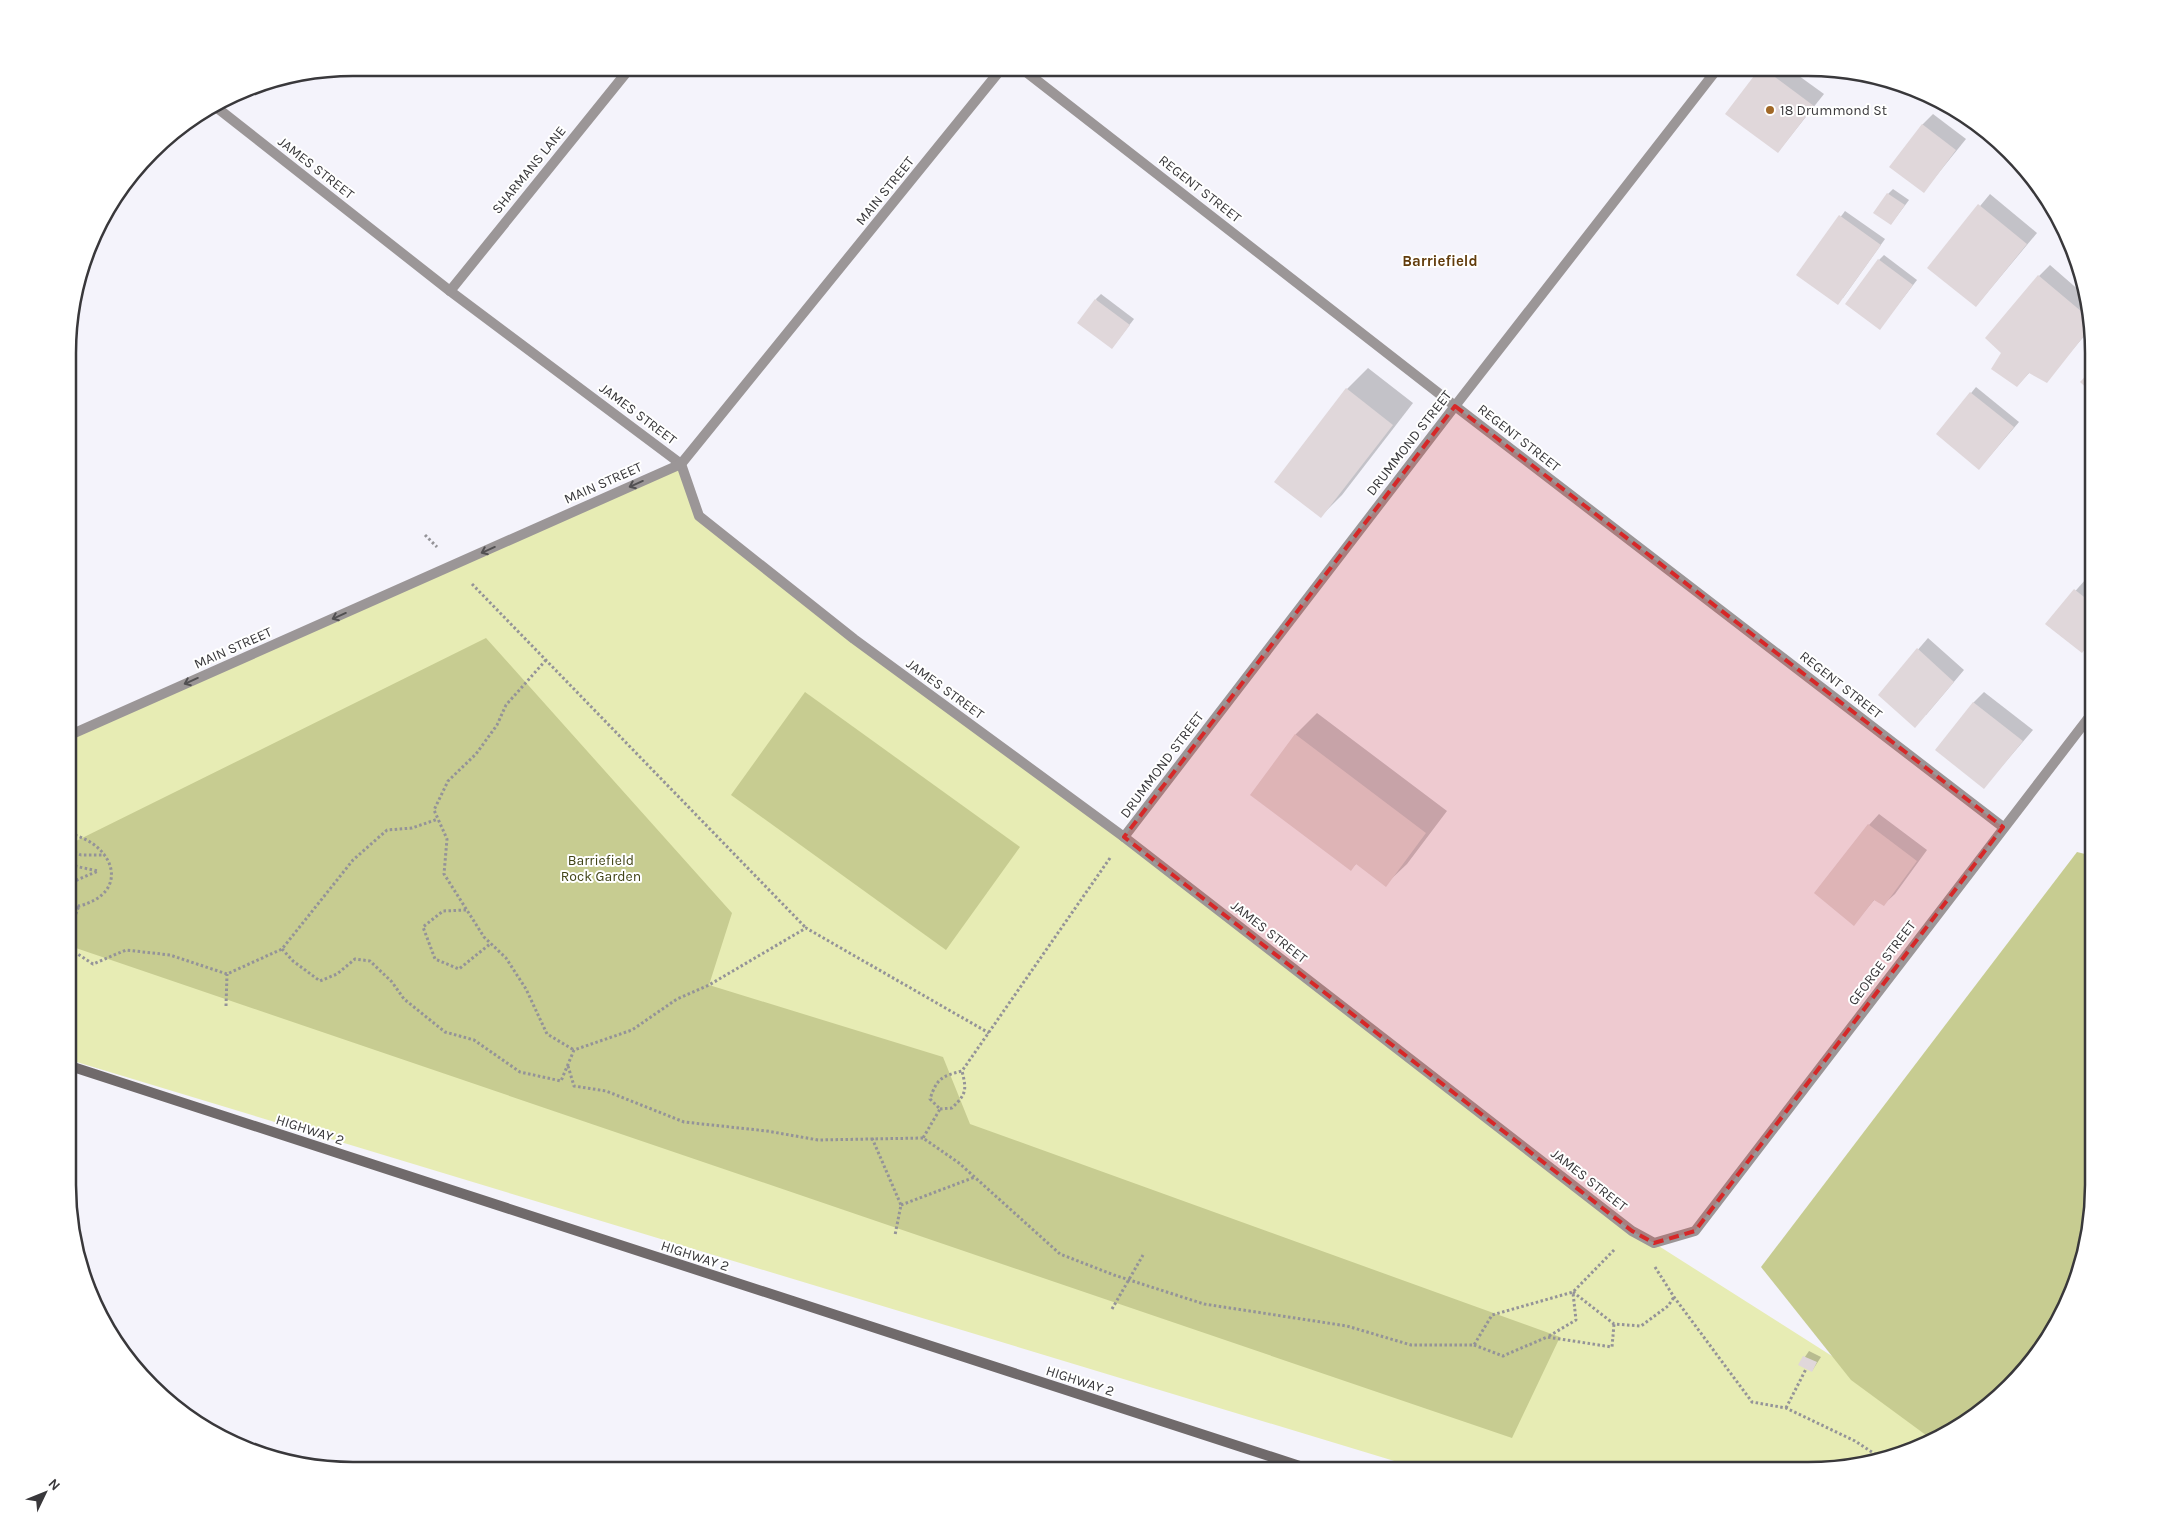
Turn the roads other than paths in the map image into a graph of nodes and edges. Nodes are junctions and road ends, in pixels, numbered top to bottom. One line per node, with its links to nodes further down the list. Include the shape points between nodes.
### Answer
1 (624, 76): 6 (street, SHARMANS LANE)
2 (996, 76): 8 (street, MAIN STREET)
3 (1032, 76): 7 (street, REGENT STREET)
4 (1712, 76): 7 (street, DRUMMOND STREET)
5 (220, 110): 6 (street, JAMES STREET)
6 (450, 291): 8 (street, JAMES STREET)
7 (1455, 406): 11 (street, REGENT STREET); 12 (street, DRUMMOND STREET)
8 (681, 464): 10 (street, MAIN STREET, one-way to 10); 12 (street, JAMES STREET, via 699,516 854,640)
9 (2085, 722): 11 (street, GEORGE STREET)
10 (76, 732)
11 (2003, 827): 14 (street, GEORGE STREET)
12 (1124, 837): 14 (street, JAMES STREET, via 1632,1231 1654,1243)
13 (76, 1068): 15 (main road, HIGHWAY 2)
14 (1695, 1231)
15 (1287, 1462)

